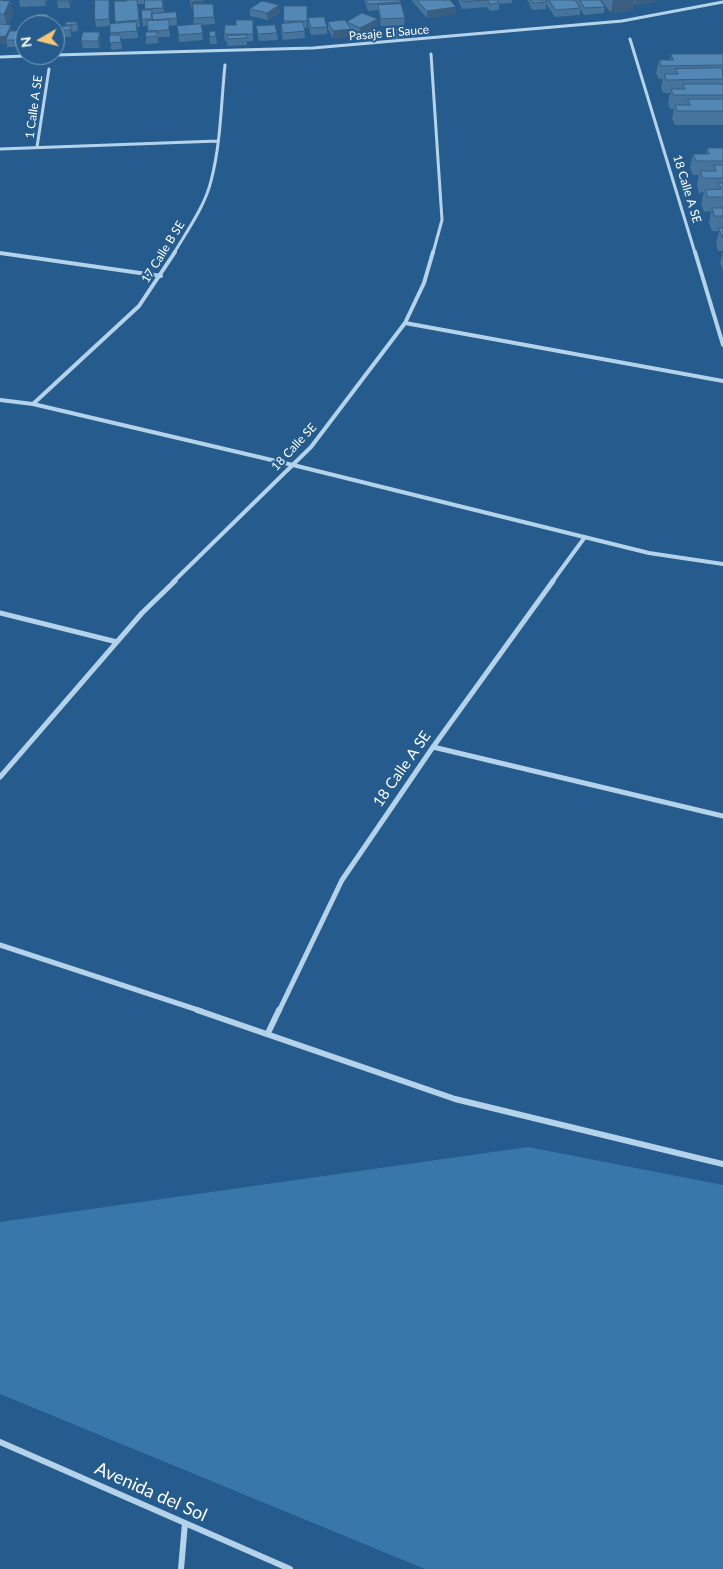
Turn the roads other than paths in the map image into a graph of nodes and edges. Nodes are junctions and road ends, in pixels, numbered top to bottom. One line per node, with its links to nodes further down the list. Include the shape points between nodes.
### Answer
1 (723, 2): 4 (street, Pasaje El Sauce, via 622,21 313,48)
2 (630, 39): 15 (street, 18 Calle A SE)
3 (430, 54): 14 (street, 18 Calle SE, via 442,220 424,284)
4 (65, 55)
5 (15, 56): 6 (street)
6 (0, 57)
7 (225, 65): 9 (street, 17 Calle B SE)
8 (49, 69): 10 (street, 1 Calle A SE)
9 (218, 141): 10 (street); 13 (street, 17 Calle B SE, via 211,182 201,206)
10 (38, 147): 11 (street)
11 (0, 149)
12 (0, 254): 13 (street)
13 (161, 276): 18 (street, 17 Calle B SE, via 139,306)
14 (405, 323): 16 (street); 19 (street, 18 Calle SE)
15 (723, 345)
16 (723, 381)
17 (0, 400): 18 (street)
18 (34, 404): 19 (street)
19 (293, 465): 20 (street); 23 (street, 18 Calle SE, via 142,613)
20 (585, 537): 21 (street, via 649,553); 24 (street, 18 Calle A SE)
21 (723, 564)
22 (0, 613): 23 (street)
23 (117, 642): 25 (street, 18 Calle SE)
24 (433, 748): 26 (street); 28 (street, 18 Calle A SE, via 342,880)
25 (0, 777)
26 (723, 816)
27 (0, 945): 28 (street)
28 (268, 1033): 29 (street, via 455,1099)
29 (723, 1164)
30 (0, 1442): 31 (street, Avenida del Sol)
31 (184, 1523): 32 (street); 33 (street, Avenida del Sol)
32 (181, 1569)
33 (290, 1569)

